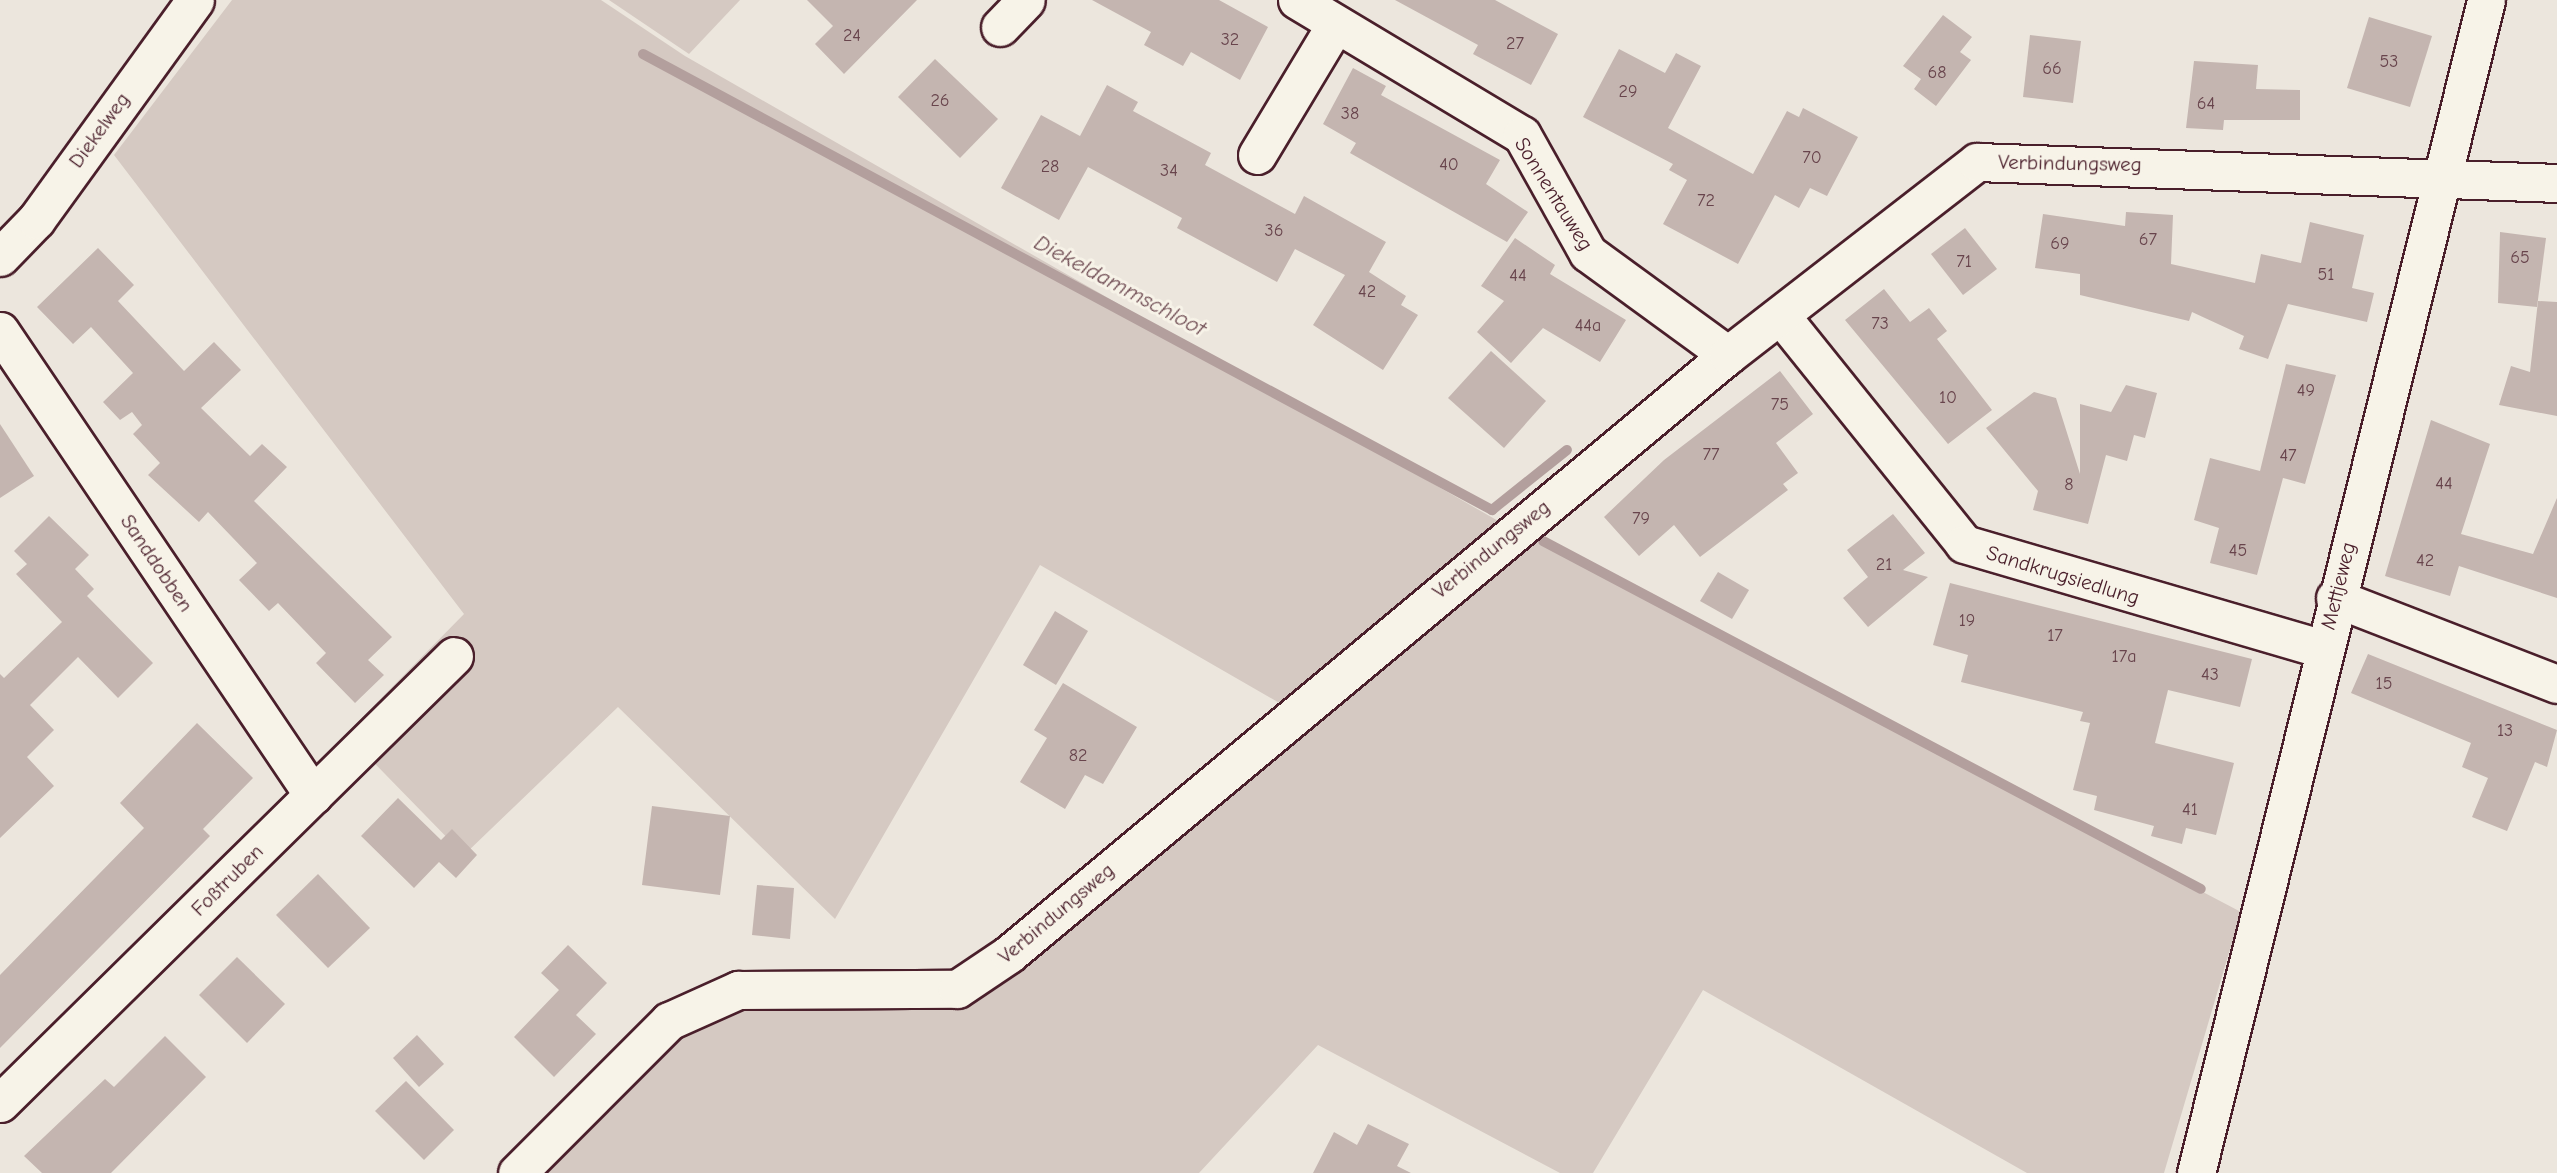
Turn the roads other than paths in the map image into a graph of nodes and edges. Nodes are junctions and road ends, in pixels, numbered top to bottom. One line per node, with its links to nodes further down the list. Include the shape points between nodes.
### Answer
1 (195, 0): 10 (street, Diekelweg, via 36,220)
2 (1026, 0): 6 (street)
3 (1297, 0): 5 (street, Sonnentauweg)
4 (2486, 0): 8 (street, Mettjeweg)
5 (1335, 25): 7 (street); 13 (street, Sonnentauweg, via 1522,135 1588,253)
6 (1000, 27)
7 (1257, 155)
8 (2440, 175): 9 (street, Verbindungsweg); 11 (street, Verbindungsweg, via 1977,162); 14 (street, Mettjeweg)
9 (2557, 183)
10 (0, 257)
11 (1782, 316): 13 (street, Verbindungsweg); 15 (street, Sandkrugsiedlung, via 1964,544)
12 (0, 331): 18 (street, Sanddobben)
13 (1728, 355): 20 (street, Verbindungsweg, via 978,975 957,989 738,990 669,1021)
14 (2335, 598): 15 (street, Mettjeweg); 17 (street)
15 (2322, 649): 21 (street, Mettjeweg)
16 (454, 656): 18 (street, Foßtruben)
17 (2557, 684)
18 (313, 795): 19 (street, Foßtruben)
19 (0, 1103)
20 (517, 1173)
21 (2196, 1173)

